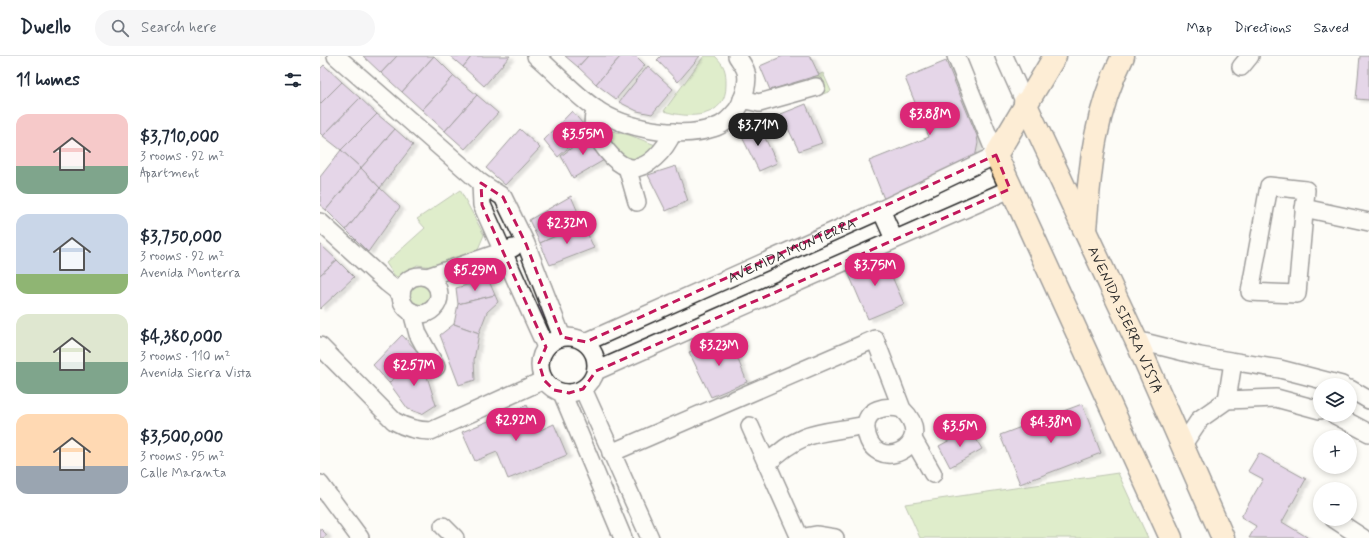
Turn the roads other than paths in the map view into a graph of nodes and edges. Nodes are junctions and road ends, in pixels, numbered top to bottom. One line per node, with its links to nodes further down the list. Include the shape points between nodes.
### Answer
1 (336, 56): 15 (street)
2 (536, 56): 11 (street)
3 (737, 56): 9 (street, via 746,72 746,87)
4 (956, 56): 13 (street)
5 (1004, 56): 10 (street)
6 (1055, 56): 10 (main road)
7 (1123, 56): 22 (main road, via 1111,79 1099,114 1092,154)
8 (816, 87): 9 (street, via 759,103)
9 (742, 100): 12 (street, via 729,120 714,128 697,132)
10 (1025, 103): 13 (main road); 22 (main road, AVENIDA SIERRA VISTA)
11 (596, 109): 12 (street, via 638,127); 14 (street, via 593,118 594,128 606,151)
12 (673, 132): 14 (street, via 662,152 652,160)
13 (996, 155): 16 (main road); 19 (street, AVENIDA MONTERRA)
14 (627, 167): 17 (street)
15 (481, 183): 24 (street, via 504,197); 25 (street, via 482,205)
16 (1010, 188): 23 (street); 64 (main road)
17 (637, 202)
18 (1304, 208): 18 (street, via 1306,190 1269,186 1250,292 1297,294); 21 (street)
19 (880, 210): 23 (street); 31 (street, AVENIDA MONTERRA)
20 (320, 222): 27 (street)
21 (1369, 222)
22 (1085, 231): 30 (main road, AVENIDA SIERRA VISTA)
23 (894, 239): 36 (street)
24 (526, 244): 25 (street); 29 (street)
25 (503, 252): 26 (street); 33 (street)
26 (427, 277): 27 (street, via 415,276 410,279 405,283); 28 (street, via 433,280 439,290 438,302 430,312)
27 (401, 294): 28 (street, via 404,304)
28 (412, 312): 35 (street, via 418,334)
29 (562, 337): 31 (street, via 578,338); 33 (street)
30 (1136, 340): 34 (street); 51 (main road, AVENIDA SIERRA VISTA)
31 (586, 342): 36 (street, via 595,355)
32 (320, 346): 38 (street, via 394,420 406,428 422,431 432,431)
33 (546, 346): 38 (street, via 539,363)
34 (1233, 362): 37 (street, via 1280,369); 42 (street)
35 (436, 367)
36 (596, 371): 39 (street)
37 (1315, 378)
38 (544, 380): 40 (street, via 554,390)
39 (583, 389): 40 (street); 52 (street)
40 (562, 393): 60 (street)
41 (1357, 394): 43 (street)
42 (1227, 400): 44 (street, via 1276,398); 51 (street, via 1200,419)
43 (1369, 400)
44 (1313, 408)
45 (902, 409): 47 (street, via 891,406 880,408 871,415); 50 (street, via 911,417); 52 (street, via 875,339)
46 (1348, 422): 49 (street)
47 (866, 425): 50 (street, via 867,440 878,452 893,455 907,448); 53 (street, via 800,438 782,449)
48 (750, 426): 53 (street)
49 (1369, 433)
50 (913, 439): 54 (street)
51 (1182, 446): 65 (main road, AVENIDA SIERRA VISTA)
52 (611, 453): 61 (street)
53 (768, 464): 62 (street)
54 (933, 474)
55 (320, 484): 58 (street)
56 (443, 526): 59 (street)
57 (1345, 526): 66 (street)
58 (360, 538)
59 (455, 538)
60 (623, 538)
61 (650, 538)
62 (800, 538): 63 (street, via 816,535)
63 (835, 538)
64 (1170, 538)
65 (1224, 538)
66 (1363, 538)

